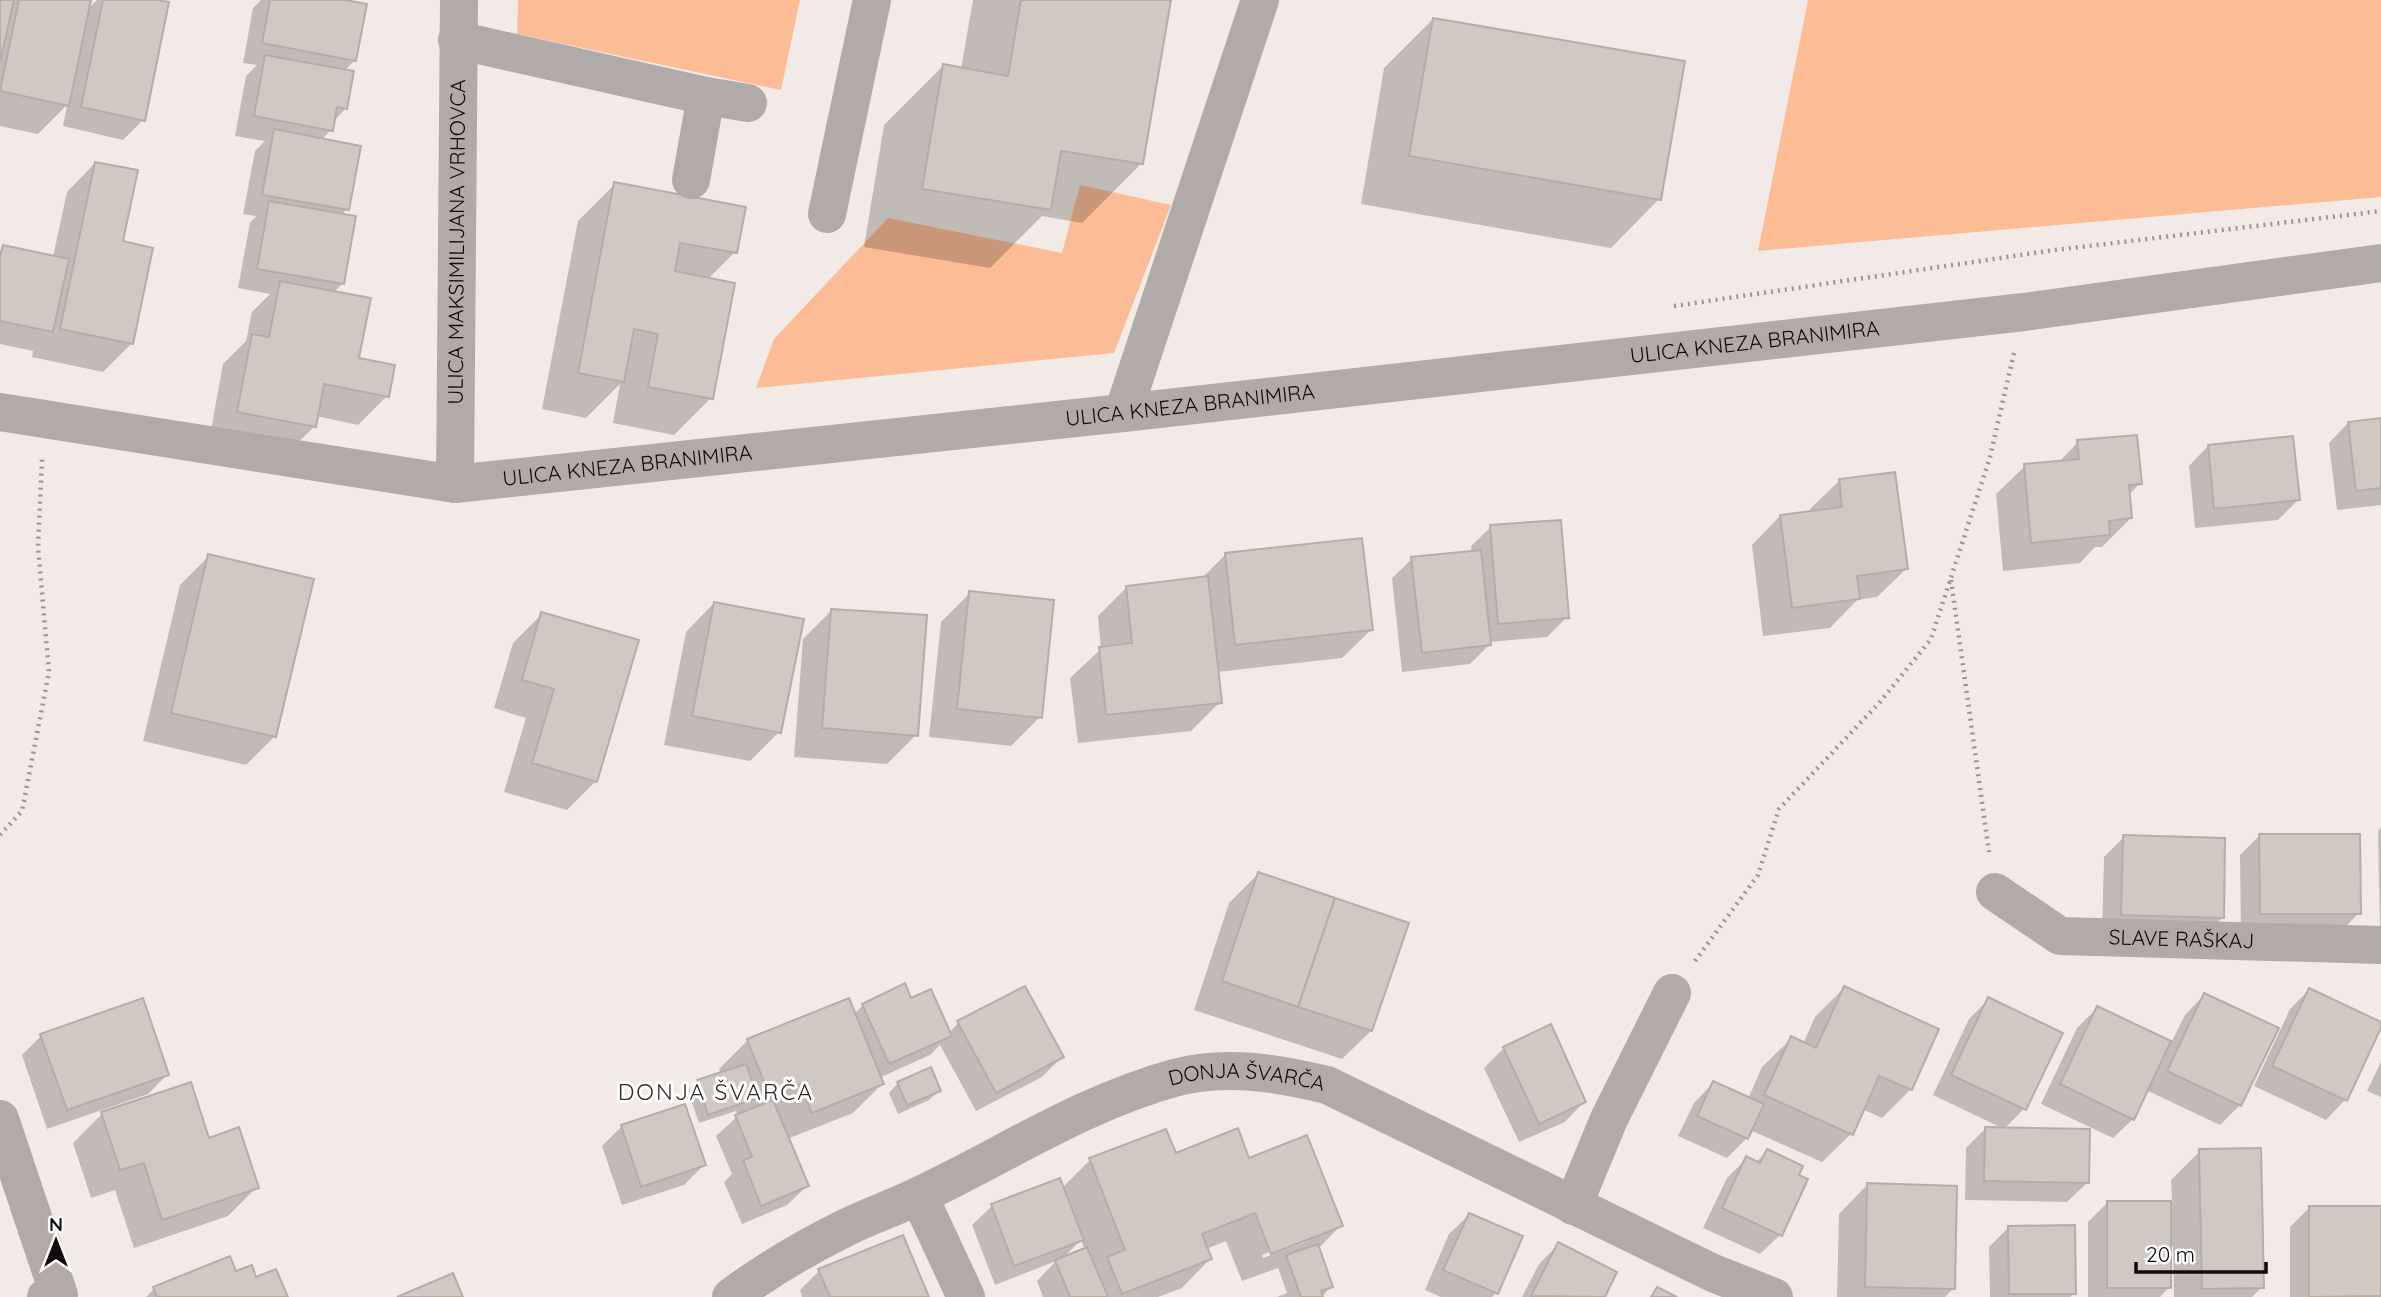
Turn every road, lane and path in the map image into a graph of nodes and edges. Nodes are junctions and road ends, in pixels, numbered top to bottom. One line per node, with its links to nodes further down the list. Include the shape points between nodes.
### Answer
1 (459, 0): 4 (street, ULICA MAKSIMILIJANA VRHOVCA)
2 (872, 0): 8 (street)
3 (1260, 0): 12 (street)
4 (457, 40): 5 (street); 14 (street, ULICA MAKSIMILIJANA VRHOVCA)
5 (706, 96): 6 (street); 7 (street)
6 (748, 103)
7 (691, 180)
8 (827, 214)
9 (2381, 263): 10 (street, ULICA KNEZA BRANIMIRA)
10 (2024, 312): 12 (street, ULICA KNEZA BRANIMIRA); 15 (path, via 1990,457)
11 (0, 412): 13 (street, ULICA KNEZA BRANIMIRA)
12 (1123, 413): 14 (street, ULICA KNEZA BRANIMIRA)
13 (43, 419): 14 (street, ULICA KNEZA BRANIMIRA); 16 (path, via 38,547 50,672 22,811)
14 (455, 484)
15 (1951, 579): 17 (path); 19 (path, via 1931,639 1880,702 1779,809 1758,874)
16 (0, 835)
17 (1995, 892): 18 (street, SLAVE RAŠKAJ, via 2060,936)
18 (2381, 945)
19 (1672, 993): 22 (street, via 1609,1119)
20 (0, 1119): 23 (street, via 59,1295)
21 (919, 1196): 22 (street, DONJA ŠVARČA, via 1083,1111 1175,1077 1218,1071 1276,1073 1327,1085); 24 (street, DONJA ŠVARČA, via 846,1227 766,1271); 25 (street)
22 (1573, 1206): 26 (street, DONJA ŠVARČA)
23 (46, 1297)
24 (731, 1297)
25 (965, 1297)
26 (1774, 1297)

